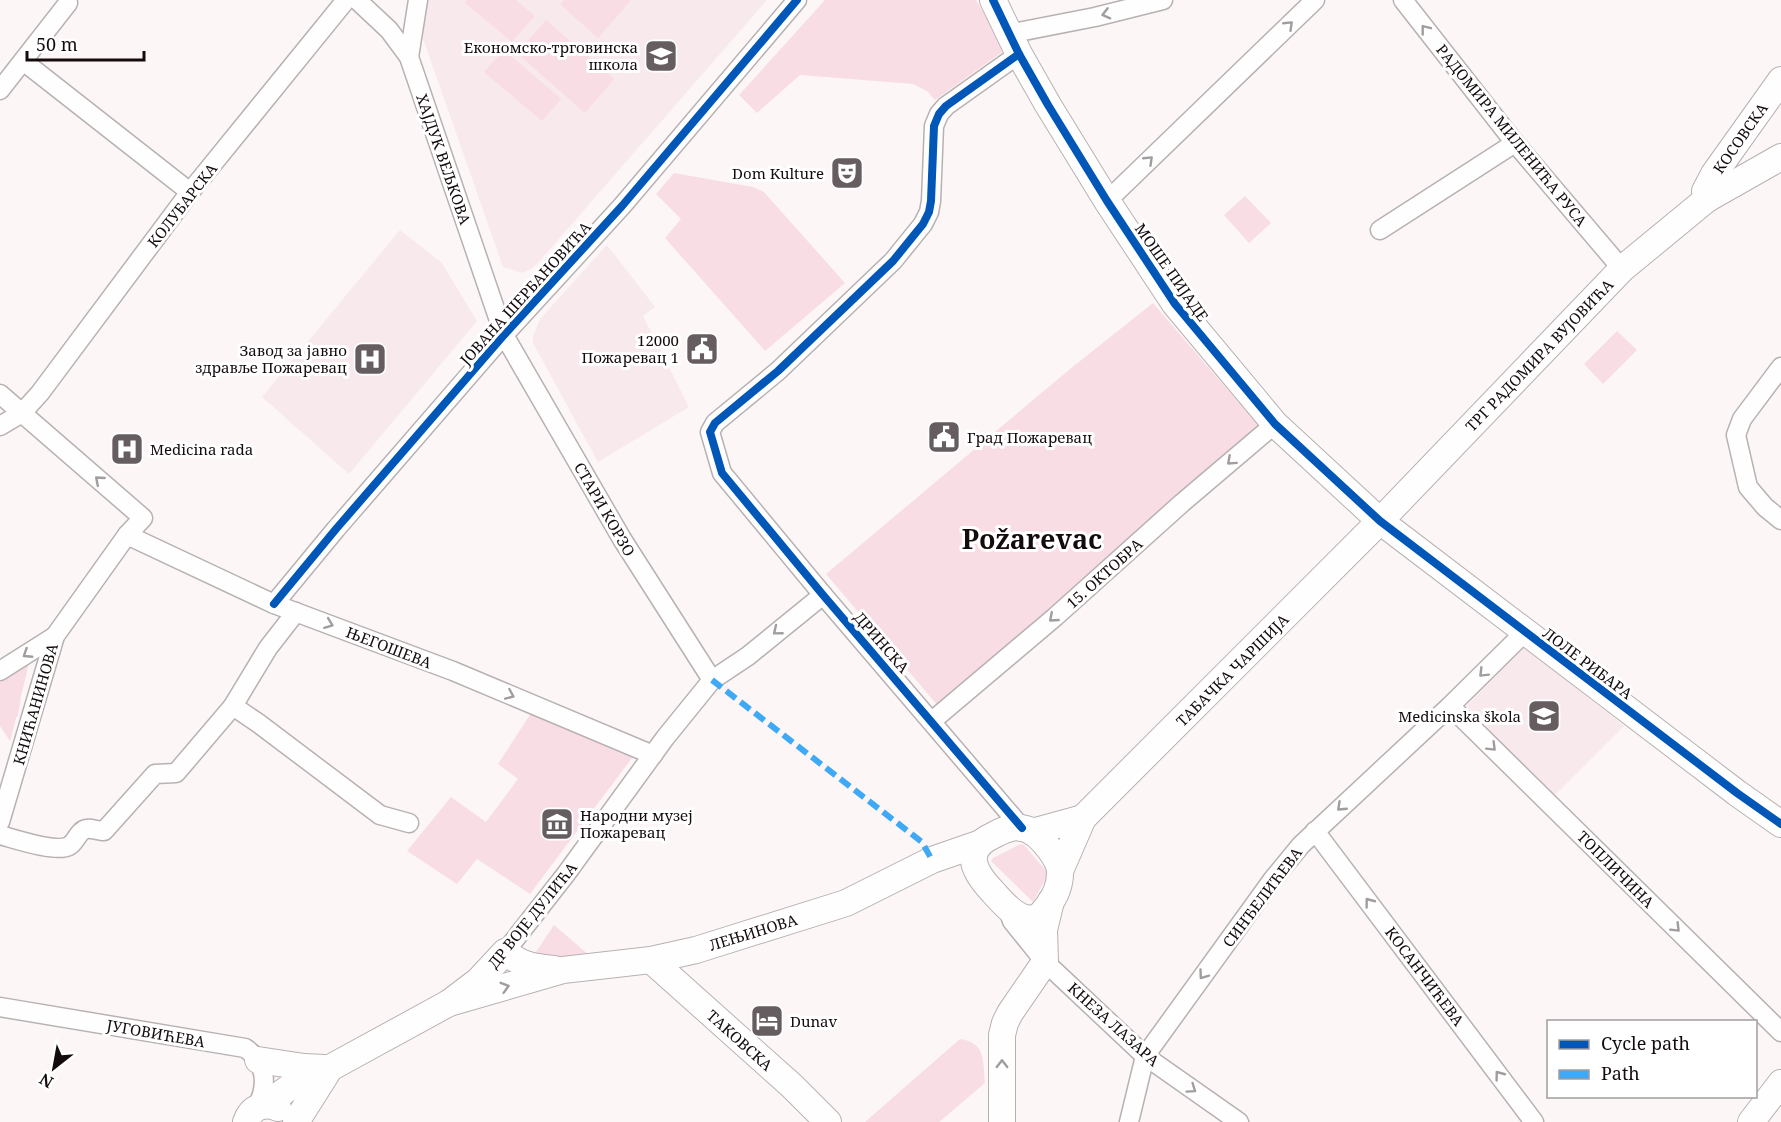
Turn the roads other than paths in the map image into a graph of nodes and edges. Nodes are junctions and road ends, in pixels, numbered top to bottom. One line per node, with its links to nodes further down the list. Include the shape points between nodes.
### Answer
1 (346, 0): 18 (street, КОЛУБАРСКА)
2 (357, 0): 11 (street, ХАЈДУК ВЕЉКОВА, via 389,30)
3 (418, 0): 11 (street)
4 (798, 0): 23 (street, ЈОВАНА ШЕРБАНОВИЋА, via 622,206)
5 (993, 0): 10 (main road, МОШЕ ПИЈАДЕ)
6 (1163, 0): 10 (street, one-way to 10)
7 (1315, 0): 20 (street, one-way to 7)
8 (1403, 0): 16 (street, РАДОМИРА МИЛЕНИЋА РУСА, one-way to 8)
9 (68, 3): 12 (street)
10 (1014, 44): 20 (main road, МОШЕ ПИЈАДЕ); 32 (street, ДРИНСКА, via 939,114 934,126 930,206 923,224 879,275 711,428 710,437 722,473)
11 (409, 57): 23 (street, ХАЈДУК ВЕЉКОВА)
12 (23, 61): 14 (street); 18 (street)
13 (1781, 80): 15 (main road, КОСОВСКА)
14 (0, 90)
15 (1742, 135): 17 (main road); 19 (main road, КОСОВСКА, via 1707,186)
16 (1515, 143): 21 (street); 22 (street, РАДОМИРА МИЛЕНИЋА РУСА)
17 (1775, 160): 19 (main road, ТРГ РАДОМИРА ВУЈОВИЋА)
18 (190, 192): 26 (street, КОЛУБАРСКА)
19 (1707, 199): 22 (main road, ТРГ РАДОМИРА ВУЈОВИЋА)
20 (1107, 201): 27 (main road, МОШЕ ПИЈАДЕ, via 1185,319)
21 (1380, 230)
22 (1622, 269): 30 (main road, ТРГ РАДОМИРА ВУЈОВИЋА)
23 (504, 335): 33 (street, ЈОВАНА ШЕРБАНОВИЋА); 38 (street, СТАРИ КОРЗО, via 622,538)
24 (1781, 367): 29 (street, via 1742,419 1736,435 1748,487)
25 (0, 394): 26 (street)
26 (22, 413): 28 (street, КОЛУБАРСКА); 31 (street, КНИЋАНИНОВА, one-way to 26, via 143,518)
27 (1275, 423): 30 (main road, МОШЕ ПИЈАДЕ); 41 (street, 15. ОКТОБРА, one-way to 41)
28 (0, 426)
29 (1781, 520)
30 (1380, 521): 35 (main road, ЛОЛЕ РИБАРА); 44 (main road, ТАБАЧКА ЧАРШИЈА)
31 (127, 535): 33 (street, ЊЕГОШЕВА); 36 (street, КНИЋАНИНОВА)
32 (823, 595): 38 (street, ДР ВОЈЕ ДУЛИЋА, one-way to 38); 41 (street, ДРИНСКА)
33 (274, 603): 34 (street, ЊЕГОШЕВА)
34 (296, 612): 39 (street, via 268,648); 42 (street, ЊЕГОШЕВА, one-way to 42, via 453,671)
35 (1525, 632): 40 (street, СИНЂЕЛИЋЕВА, one-way to 40); 43 (main road, ЛОЛЕ РИБАРА)
36 (55, 636): 37 (street, one-way to 37); 45 (street, КНИЋАНИНОВА)
37 (0, 672)
38 (712, 680): 42 (street, ДР ВОЈЕ ДУЛИЋА)
39 (233, 706): 46 (street, via 380,815); 49 (street, via 176,773 155,774 104,831 82,830 70,846 61,848)
40 (1450, 706): 48 (street, СИНЂЕЛИЋЕВА, one-way to 48); 62 (street, ТОПЛИЧИНА, one-way to 62)
41 (932, 721): 47 (street, ДРИНСКА)
42 (653, 755): 56 (street, ДР ВОЈЕ ДУЛИЋА)
43 (1776, 815)
44 (1083, 818): 47 (main road, ТАБАЧКА ЧАРШИЈА); 52 (main road, ТАБАЧКА ЧАРШИЈА)
45 (0, 822)
46 (409, 822)
47 (1027, 830): 50 (main road, via 1010,828); 52 (main road, via 1043,840)
48 (1315, 831): 63 (street, СИНЂЕЛИЋЕВА, one-way to 63, via 1273,879); 74 (street, КОСАНЧИЋЕВА, one-way to 48)
49 (0, 835)
50 (981, 843): 51 (main road, ЛЕЊИНОВА); 53 (main road, via 974,860)
51 (932, 860): 53 (main road); 57 (main road, ЛЕЊИНОВА, via 846,903 696,950)
52 (1060, 871): 54 (main road)
53 (980, 878): 55 (main road)
54 (1051, 901): 55 (main road, via 1040,916 1027,919); 58 (main road, via 1044,930)
55 (1008, 908): 58 (street, КНЕЗА ЛАЗАРА, via 1012,921)
56 (505, 952): 59 (main road, ЛЕЊИНОВА, via 529,967); 60 (main road, ДР ВОЈЕ ДУЛИЋА, via 478,981)
57 (651, 960): 59 (main road, ЛЕЊИНОВА); 70 (main road, ТАКОВСКА)
58 (1045, 962): 63 (street, КНЕЗА ЛАЗАРА); 71 (main road, one-way to 58, via 1005,1023)
59 (563, 970): 60 (main road, ЛЕЊИНОВА, one-way to 59)
60 (449, 1003): 65 (main road, ДР ВОЈЕ ДУЛИЋА)
61 (0, 1006): 64 (street, ЈУГОВИЋЕВА, via 245,1048)
62 (1781, 1032)
63 (1145, 1056): 72 (street, СИНЂЕЛИЋЕВА); 73 (street, КНЕЗА ЛАЗАРА, one-way to 73)
64 (258, 1060): 65 (main road); 67 (street, via 265,1087)
65 (330, 1068): 67 (main road, ДР ВОЈЕ ДУЛИЋА, via 297,1082); 69 (main road, ДР ВОЈЕ ДУЛИЋА)
66 (1781, 1083): 75 (main road)
67 (251, 1115): 68 (main road, via 271,1105 282,1110)
68 (289, 1122)
69 (296, 1122)
70 (828, 1122)
71 (1002, 1122)
72 (1129, 1122)
73 (1239, 1122)
74 (1534, 1122)
75 (1750, 1122)

